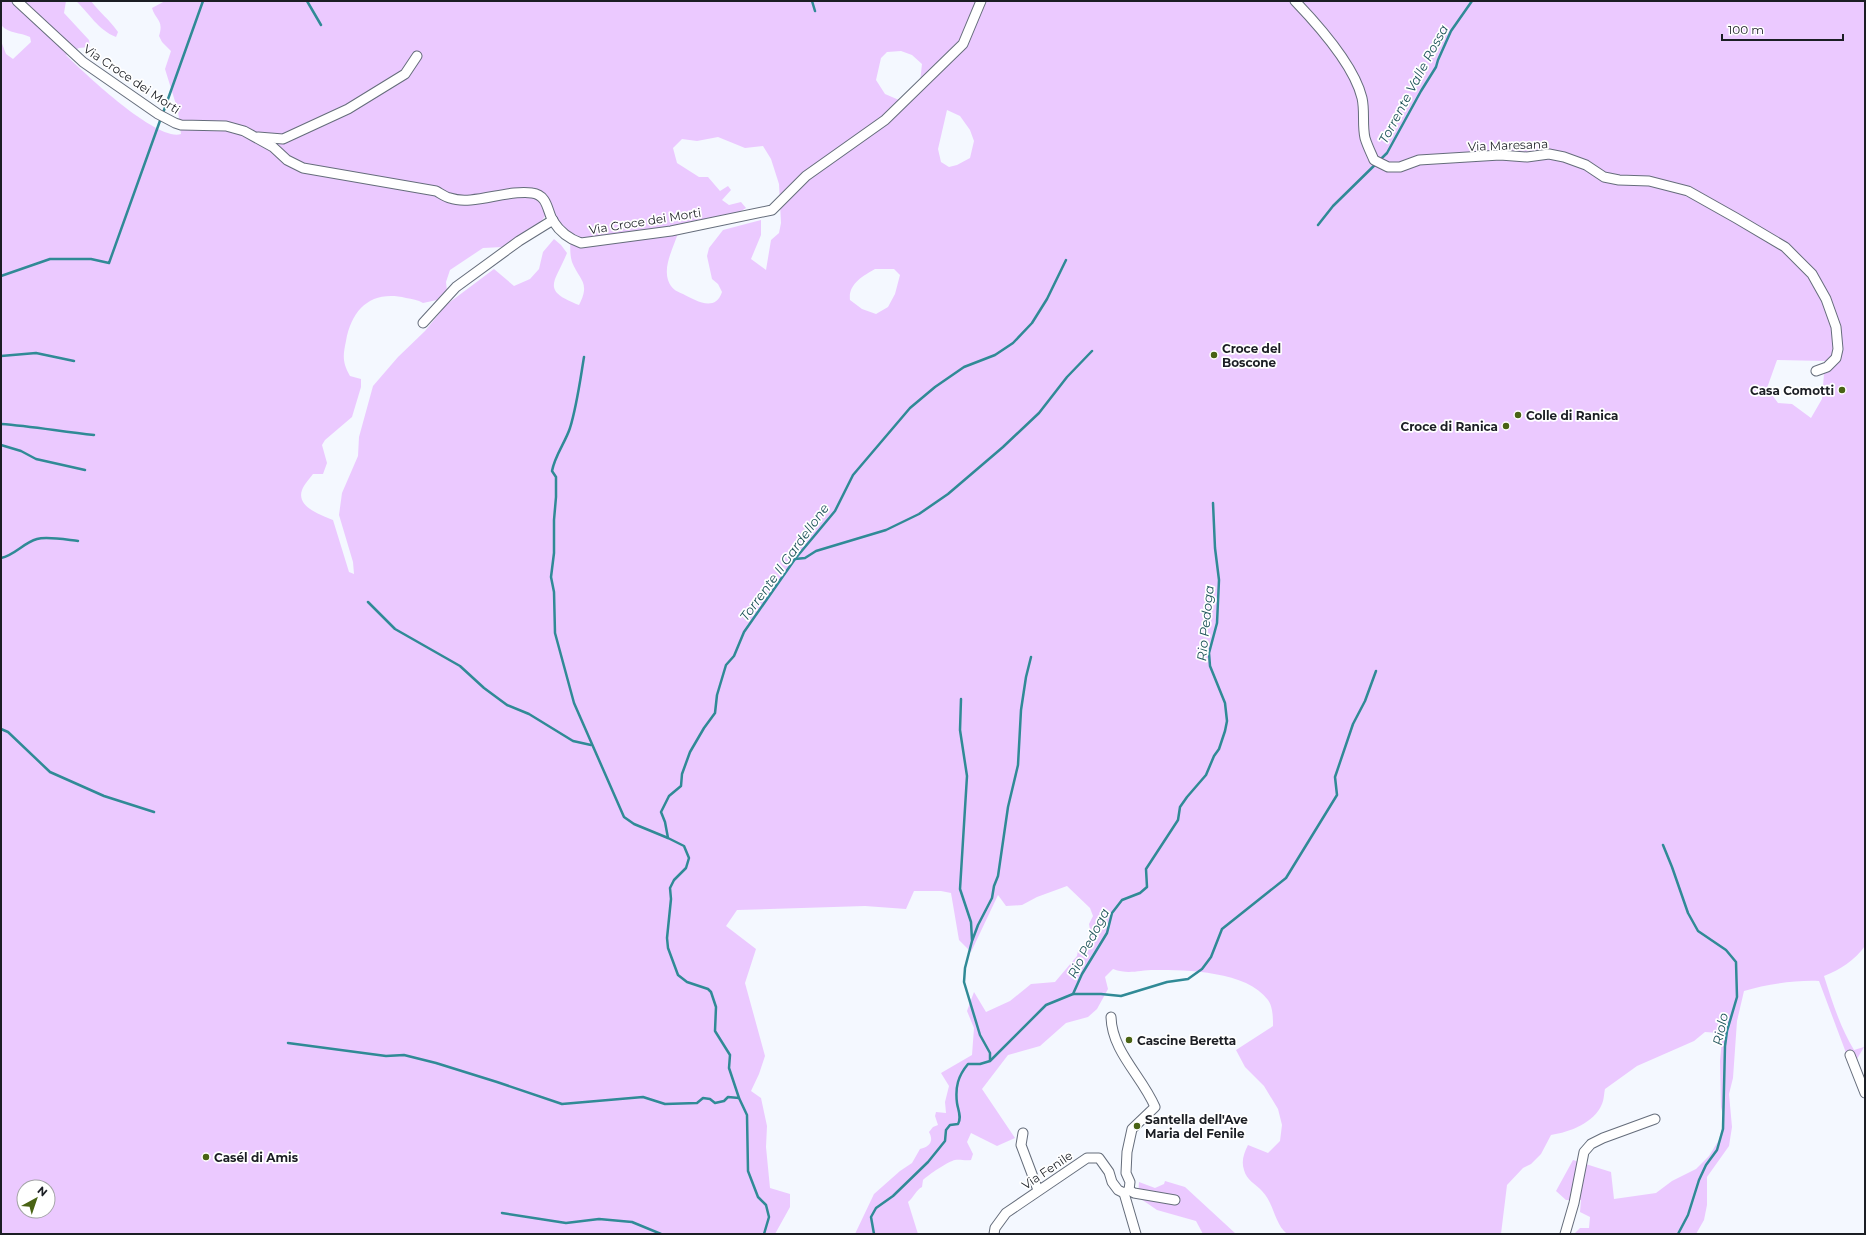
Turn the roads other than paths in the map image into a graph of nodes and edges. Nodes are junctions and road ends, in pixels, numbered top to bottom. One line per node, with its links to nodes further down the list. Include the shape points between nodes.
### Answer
1 (17, 1): 5 (street, Via Croce dei Morti, via 83,62 164,117 181,125 226,126)
2 (981, 1): 6 (street, Via Croce dei Morti, via 963,44 886,120 806,176 772,210 671,231 581,243 563,234)
3 (1295, 1): 8 (street, Via Maresana, via 1312,18 1357,82 1363,100 1365,137 1374,160 1388,167 1400,167 1419,160 1549,154 1586,165 1604,177 1649,181 1688,191 1785,248 1812,274 1826,299 1836,327 1838,349 1836,358 1827,367)
4 (417, 56): 5 (street, via 405,74 348,109 283,139)
5 (257, 137): 6 (street, Via Croce dei Morti, via 287,160 303,168 436,191 450,199 475,200 533,193 542,197 548,205)
6 (552, 220): 7 (street, via 456,288)
7 (423, 323)
8 (1816, 371)
9 (1111, 1017): 15 (street, via 1111,1026 1119,1047 1155,1107 1132,1129 1127,1152 1126,1172 1130,1182)
10 (1850, 1055): 11 (street)
11 (1865, 1093)
12 (1655, 1119): 19 (street, via 1603,1138 1591,1144 1584,1152)
13 (1023, 1133): 14 (street, via 1022,1145)
14 (1038, 1190): 15 (street, Via Fenile, via 1087,1158 1099,1158 1118,1190); 17 (street, Via Fenile, via 1006,1213 995,1228)
15 (1127, 1192): 16 (street); 18 (street)
16 (1175, 1200)
17 (994, 1234)
18 (1136, 1234)
19 (1565, 1234)

